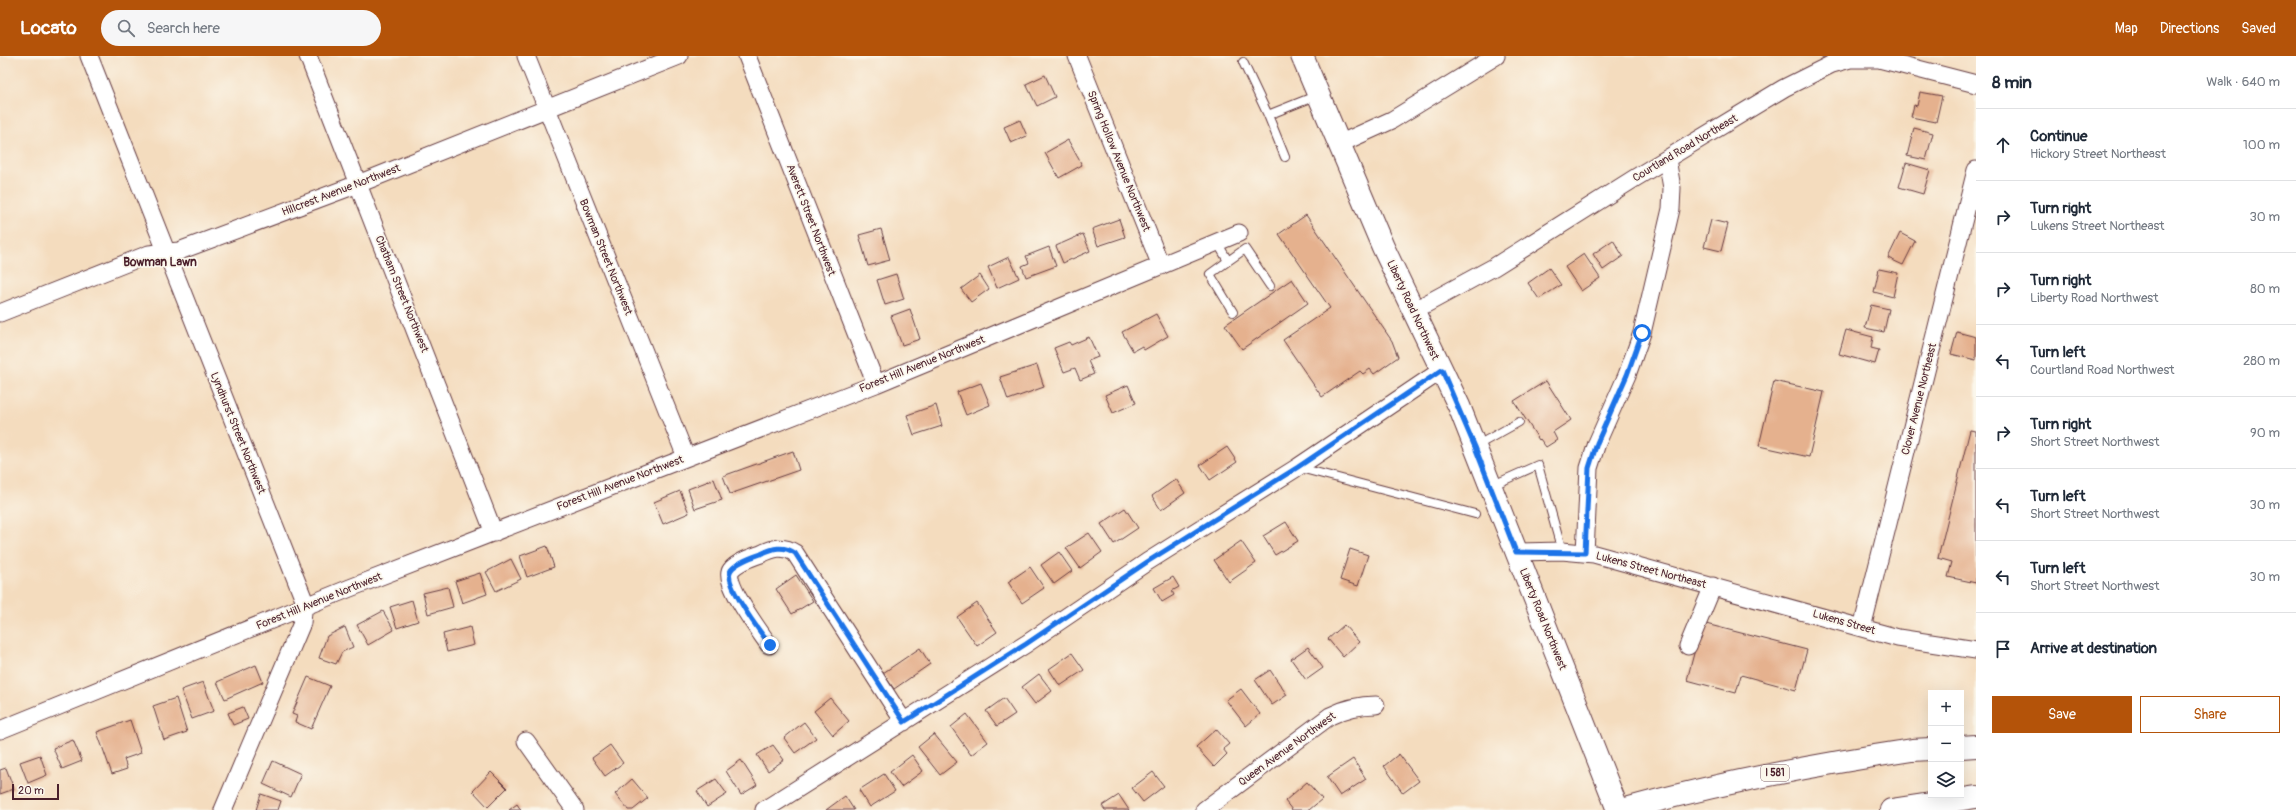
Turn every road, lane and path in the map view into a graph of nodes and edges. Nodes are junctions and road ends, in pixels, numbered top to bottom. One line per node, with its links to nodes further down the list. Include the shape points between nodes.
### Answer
1 (89, 56): 21 (street, Lyndhurst Street Northwest)
2 (308, 56): 18 (street, Chatham Street Northwest)
3 (526, 56): 12 (street, Bowman Street Northwest)
4 (679, 56): 12 (street, Hillcrest Avenue Northwest)
5 (747, 56): 29 (street, Averett Street Northwest)
6 (1077, 56): 23 (street, Spring Hollow Avenue Northwest)
7 (1302, 56): 11 (main road, Liberty Road Northwest)
8 (1496, 56): 14 (street, via 1392,120)
9 (1243, 62): 13 (lane)
10 (1976, 84): 16 (street, Courtland Road Northeast, via 1879,59 1850,59 1832,64 1784,88)
11 (1318, 95): 13 (lane); 14 (main road, Liberty Road Northwest)
12 (547, 109): 18 (street, Hillcrest Avenue Northwest); 32 (street, Bowman Street Northwest)
13 (1268, 116): 15 (lane)
14 (1339, 144): 25 (main road, Liberty Road Northwest)
15 (1285, 156)
16 (1667, 159): 25 (street, Courtland Road Northeast, via 1494,267); 39 (street, via 1672,188 1671,209 1642,333 1589,468)
17 (1976, 170): 42 (street, Clover Avenue Northeast)
18 (358, 184): 21 (street, Hillcrest Avenue Northwest, via 179,251); 36 (street, Chatham Street Northwest)
19 (1240, 233): 20 (street, Forest Hill Avenue Northwest)
20 (1217, 242): 22 (lane); 23 (street, Forest Hill Avenue Northwest)
21 (167, 252): 27 (street, Hillcrest Avenue Northwest, via 148,254); 41 (street, Lyndhurst Street Northwest, via 301,591)
22 (1228, 261): 24 (lane, via 1246,249); 26 (lane, via 1210,274)
23 (1161, 266): 29 (street, Forest Hill Avenue Northwest)
24 (1270, 286)
25 (1414, 311): 28 (main road, Liberty Road Northwest)
26 (1233, 312)
27 (0, 313)
28 (1442, 370): 31 (main road, Liberty Road Northwest); 33 (street)
29 (876, 384): 32 (street, Forest Hill Avenue Northwest)
30 (1519, 422): 31 (lane)
31 (1475, 447): 34 (main road, Liberty Road Northwest)
32 (686, 457): 36 (street, Forest Hill Avenue Northwest)
33 (1298, 467): 35 (lane); 47 (street, via 1147,562)
34 (1491, 486): 37 (lane, via 1538,465); 38 (main road, Liberty Road Northwest)
35 (1475, 514)
36 (494, 533): 41 (street, Forest Hill Avenue Northwest)
37 (1562, 551): 38 (street, Lukens Street Northeast); 39 (street, Lukens Street Northeast)
38 (1516, 552): 58 (main road, Liberty Road Northwest)
39 (1585, 553): 40 (street, Lukens Street Northeast)
40 (1713, 586): 42 (street, Lukens Street); 44 (street)
41 (304, 608): 48 (street, Forest Hill Avenue Northwest); 54 (street, Lyndhurst Street Northwest, via 302,623 284,668)
42 (1862, 628): 45 (street, Lukens Street, via 1898,638)
43 (770, 645): 47 (street, via 748,614 729,576 731,570 749,558 780,547 788,548 795,553)
44 (1688, 646)
45 (1976, 650)
46 (1376, 705): 57 (street, Queen Avenue Northwest, via 1360,705 1330,716)
47 (904, 722): 56 (street)
48 (0, 730)
49 (526, 741): 55 (street)
50 (1976, 746): 51 (main road)
51 (1964, 747)
52 (1928, 749): 59 (main road, I 581, via 1770,774)
53 (1976, 797): 60 (main road)
54 (222, 810)
55 (575, 810)
56 (764, 810)
57 (1204, 810)
58 (1618, 810)
59 (1622, 810)
60 (1890, 810)

